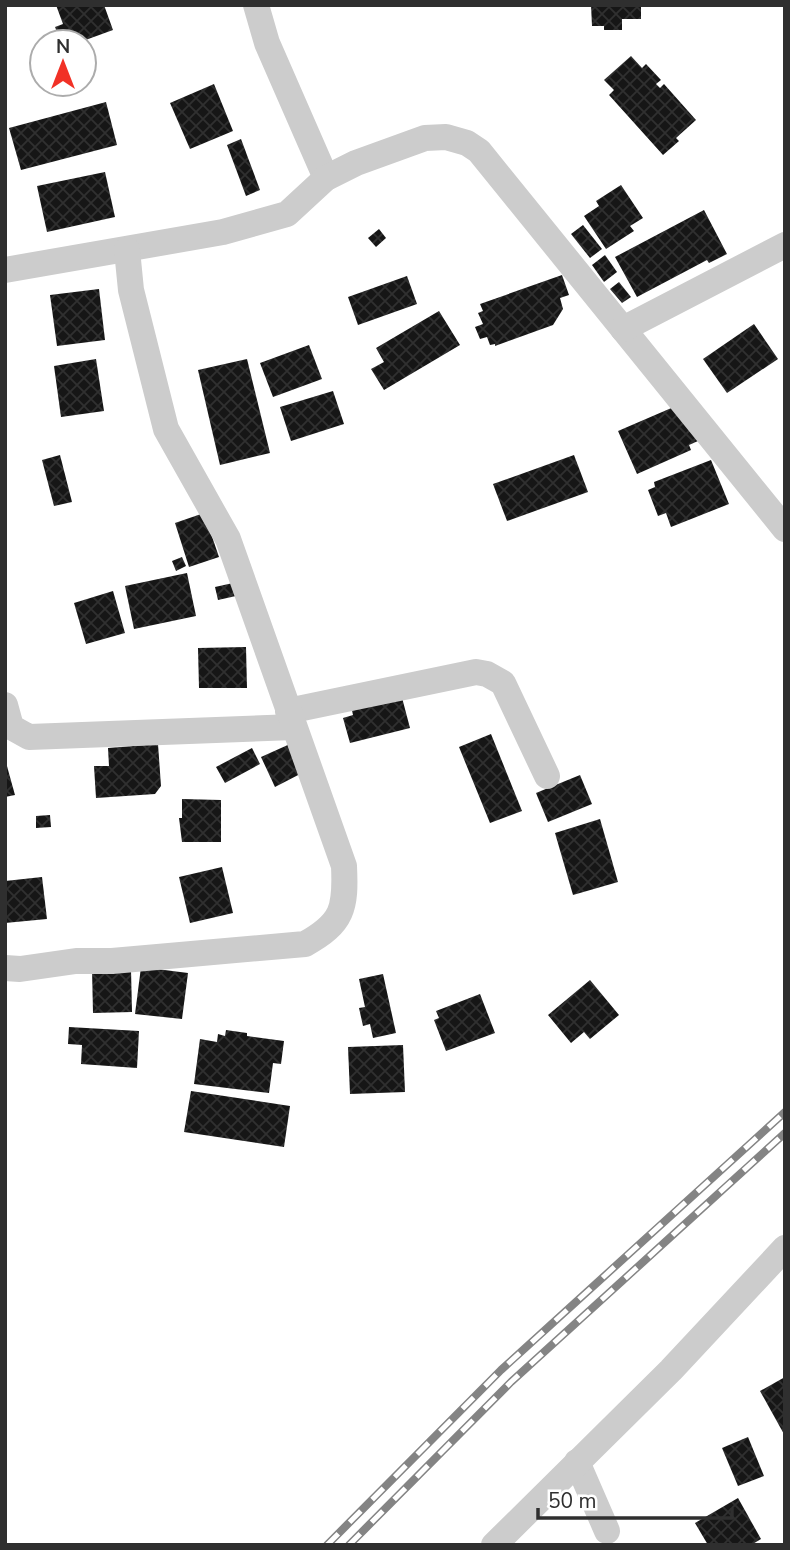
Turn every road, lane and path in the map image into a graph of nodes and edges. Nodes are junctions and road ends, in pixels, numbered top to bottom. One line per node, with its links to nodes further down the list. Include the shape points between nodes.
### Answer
1 (256, 5): 2 (street, via 267,43)
2 (326, 178): 4 (street, via 287,214 223,232); 6 (street, via 425,138 467,143 479,151)
3 (785, 245): 6 (street)
4 (127, 250): 5 (street); 9 (street, via 131,290 166,429 228,539)
5 (5, 270)
6 (623, 329): 7 (street)
7 (785, 529)
8 (5, 705): 9 (street, via 11,727 29,737)
9 (291, 719): 10 (street, via 476,672 488,674 503,683); 11 (street, via 344,866 345,895 338,919 326,933 305,944)
10 (547, 776)
11 (5, 968)
12 (785, 1248): 13 (street)
13 (578, 1462): 14 (street); 15 (street)
14 (607, 1531)
15 (494, 1545)

